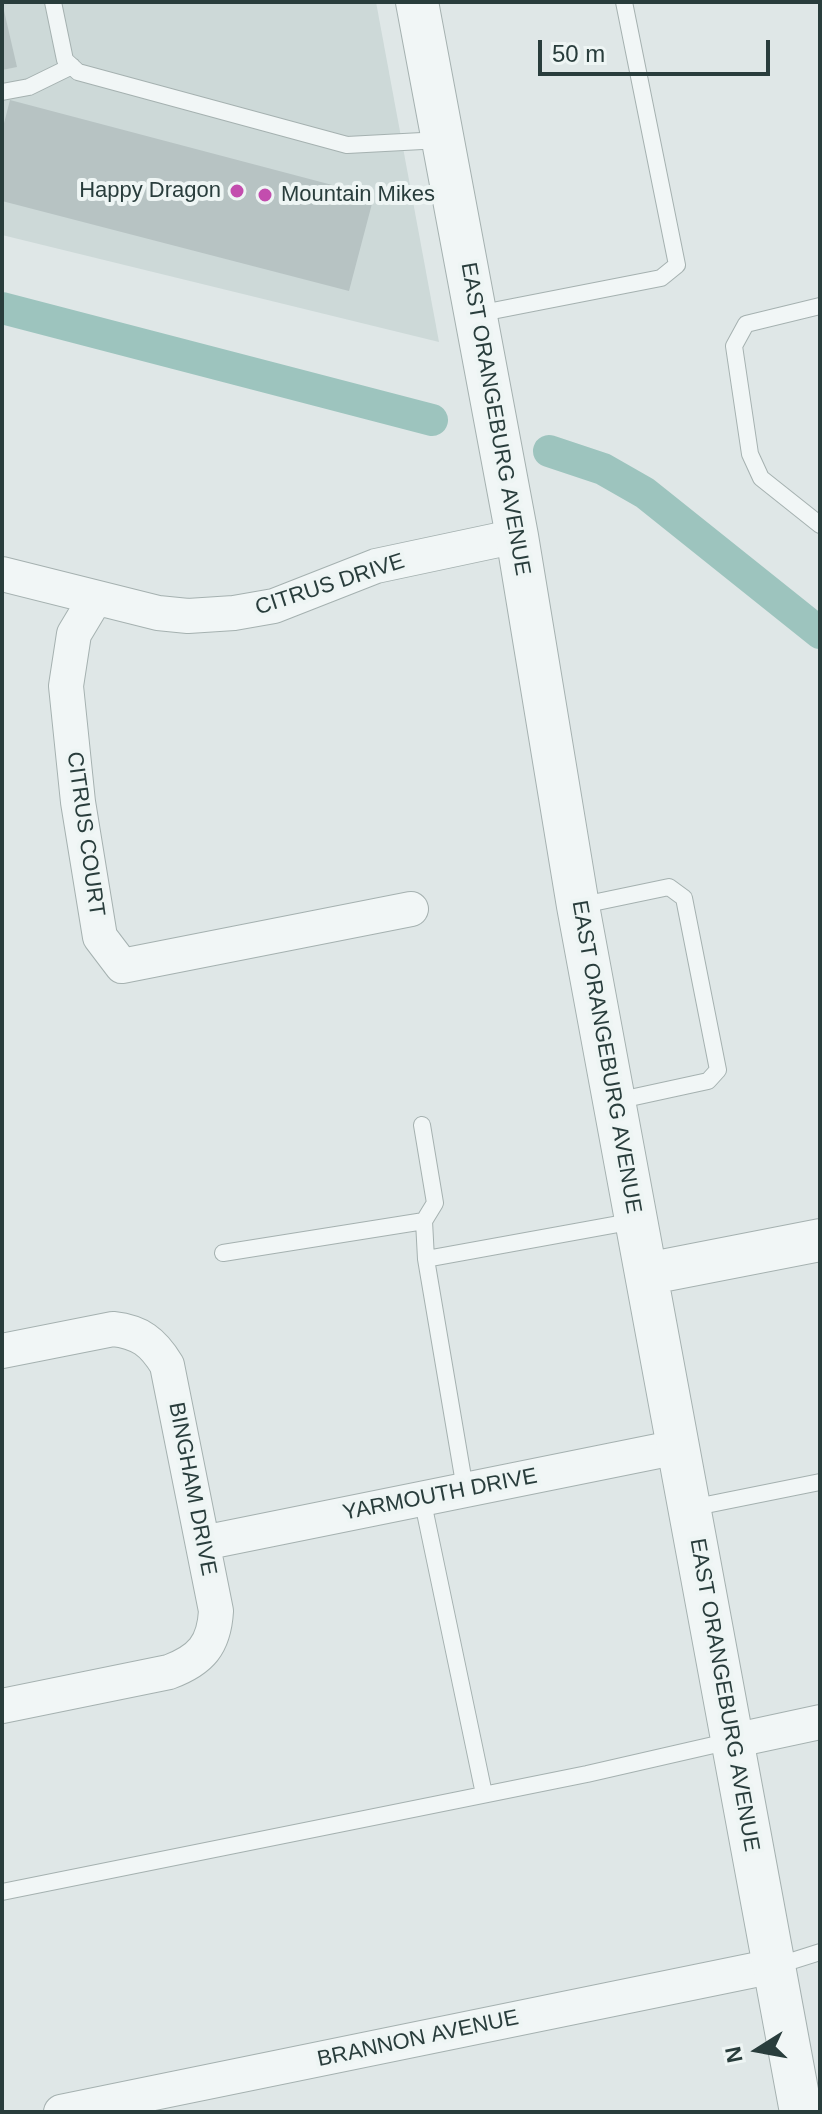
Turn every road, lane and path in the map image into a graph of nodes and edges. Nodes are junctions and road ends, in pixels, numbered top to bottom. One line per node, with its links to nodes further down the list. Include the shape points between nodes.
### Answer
1 (53, 2): 4 (lane, via 65,60)
2 (417, 2): 6 (street, EAST ORANGEBURG AVENUE)
3 (624, 2): 8 (lane, via 677,265 661,278)
4 (72, 66): 5 (lane, via 29,87); 6 (lane, via 78,72 347,145)
5 (2, 92)
6 (443, 140): 8 (street, EAST ORANGEBURG AVENUE)
7 (820, 306): 9 (lane, via 746,324 734,346 750,454 761,478)
8 (476, 314): 10 (street, EAST ORANGEBURG AVENUE)
9 (820, 525)
10 (517, 536): 12 (street, CITRUS DRIVE, via 376,566 274,606 234,613 158,613); 13 (street, EAST ORANGEBURG AVENUE)
11 (2, 574): 12 (street, CITRUS DRIVE)
12 (95, 599): 14 (street, CITRUS COURT, via 74,634 66,686 100,937 122,966)
13 (578, 906): 15 (street, EAST ORANGEBURG AVENUE); 15 (lane, via 669,887 684,898 718,1070 708,1081)
14 (411, 909)
15 (614, 1101): 18 (street, EAST ORANGEBURG AVENUE)
16 (422, 1125): 17 (lane, via 435,1203)
17 (424, 1221): 20 (lane); 21 (lane)
18 (636, 1221): 21 (lane); 22 (street, EAST ORANGEBURG AVENUE)
19 (820, 1240): 22 (street)
20 (223, 1253)
21 (426, 1259): 26 (lane)
22 (646, 1274): 24 (street, EAST ORANGEBURG AVENUE)
23 (2, 1351): 29 (street, BINGHAM DRIVE, via 113,1329 130,1331 154,1345 167,1365)
24 (678, 1447): 26 (street, YARMOUTH DRIVE); 28 (street, EAST ORANGEBURG AVENUE)
25 (820, 1482): 28 (lane)
26 (465, 1489): 27 (street, YARMOUTH DRIVE)
27 (422, 1498): 29 (street, YARMOUTH DRIVE); 33 (lane)
28 (690, 1508): 32 (street, EAST ORANGEBURG AVENUE)
29 (203, 1543): 30 (street, BINGHAM DRIVE, via 215,1628 189,1665)
30 (2, 1706)
31 (820, 1722): 32 (street)
32 (732, 1741): 33 (lane); 36 (street, EAST ORANGEBURG AVENUE)
33 (484, 1794): 34 (lane)
34 (2, 1892)
35 (820, 1952): 36 (lane)
36 (774, 1966): 37 (street, BRANNON AVENUE); 38 (street, EAST ORANGEBURG AVENUE)
37 (61, 2112)
38 (801, 2112)

